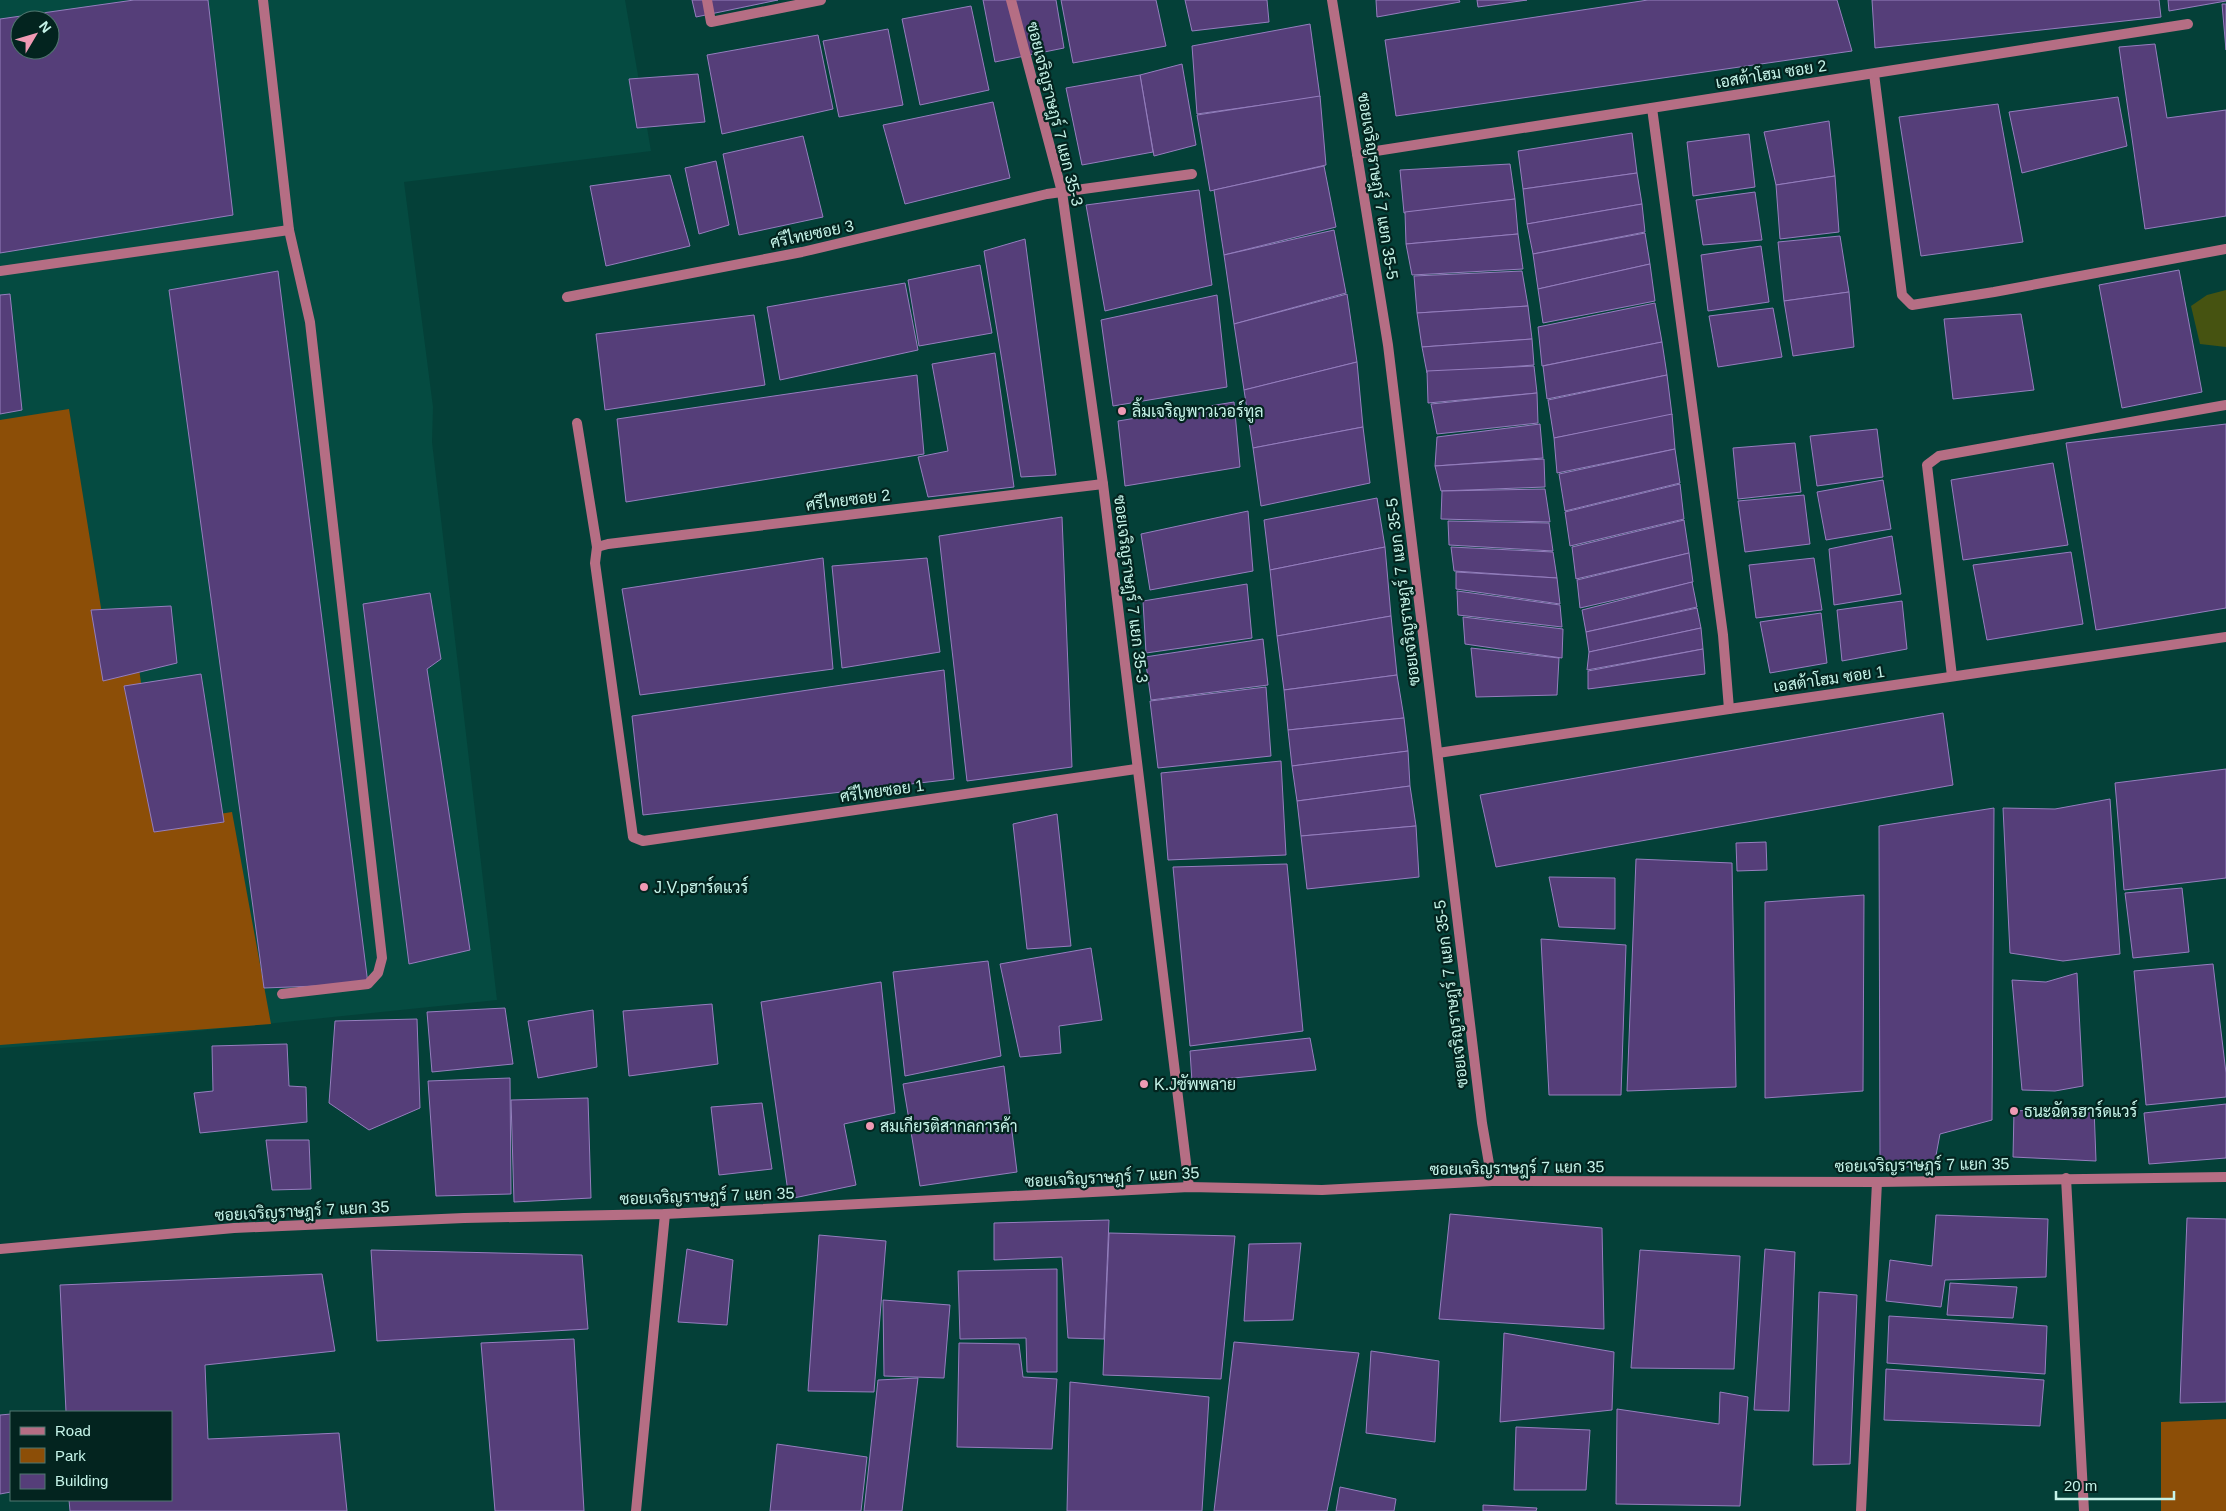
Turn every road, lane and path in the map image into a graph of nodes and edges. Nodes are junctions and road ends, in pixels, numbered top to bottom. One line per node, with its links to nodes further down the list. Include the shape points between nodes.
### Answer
1 (263, 0): 12 (street)
2 (706, 0): 3 (street, via 711,22)
3 (821, 0)
4 (1011, 0): 11 (street, ซอยเจริญราษฎร์ 7 แยก 35-3)
5 (1332, 0): 9 (street, ซอยเจริญราษฎร์ 7 แยก 35-5)
6 (2188, 24): 7 (street, เอสต้าโฮม ซอย 2)
7 (1874, 74): 8 (street, เอสต้าโฮม ซอย 2); 13 (street, via 1902,295 1912,305)
8 (1652, 108): 9 (street, เอสต้าโฮม ซอย 2); 22 (street, via 1723,636)
9 (1357, 154): 23 (street, ซอยเจริญราษฎร์ 7 แยก 35-5, via 1388,346)
10 (1192, 174): 11 (street, ศรีไทยซอย 3)
11 (1062, 192): 15 (street, ศรีไทยซอย 3, via 802,252); 18 (street, ซอยเจริญราษฎร์ 7 แยก 35-3)
12 (289, 230): 14 (street); 25 (street, via 310,322 382,958 378,973 368,984)
13 (2226, 248)
14 (0, 271)
15 (567, 297)
16 (2226, 405): 21 (street, via 1939,456 1927,465)
17 (577, 423): 19 (street)
18 (1103, 484): 19 (street, ศรีไทยซอย 2); 24 (street, ซอยเจริญราษฎร์ 7 แยก 35-3, via 1138,759)
19 (597, 547): 24 (street, ศรีไทยซอย 1, via 595,563 634,837 643,841)
20 (2226, 637): 21 (street, เอสต้าโฮม ซอย 1)
21 (1952, 676): 22 (street, เอสต้าโฮม ซอย 1)
22 (1729, 708): 23 (street, เอสต้าโฮม ซอย 1)
23 (1438, 753): 28 (street, ซอยเจริญราษฎร์ 7 แยก 35-5)
24 (1136, 769): 30 (street, ซอยเจริญราษฎร์ 7 แยก 35-3)
25 (282, 994)
26 (2226, 1177): 27 (street, ซอยเจริญราษฎร์ 7 แยก 35)
27 (2066, 1178): 29 (street, ซอยเจริญราษฎร์ 7 แยก 35); 35 (street)
28 (1492, 1181): 29 (street, ซอยเจริญราษฎร์ 7 แยก 35); 30 (street, ซอยเจริญราษฎร์ 7 แยก 35, via 1322,1190)
29 (1877, 1182): 34 (street)
30 (1189, 1187): 31 (street, ซอยเจริญราษฎร์ 7 แยก 35)
31 (665, 1214): 32 (street, ซอยเจริญราษฎร์ 7 แยก 35, via 464,1218 234,1228); 33 (street)
32 (0, 1249)
33 (636, 1511)
34 (1861, 1511)
35 (2084, 1511)

